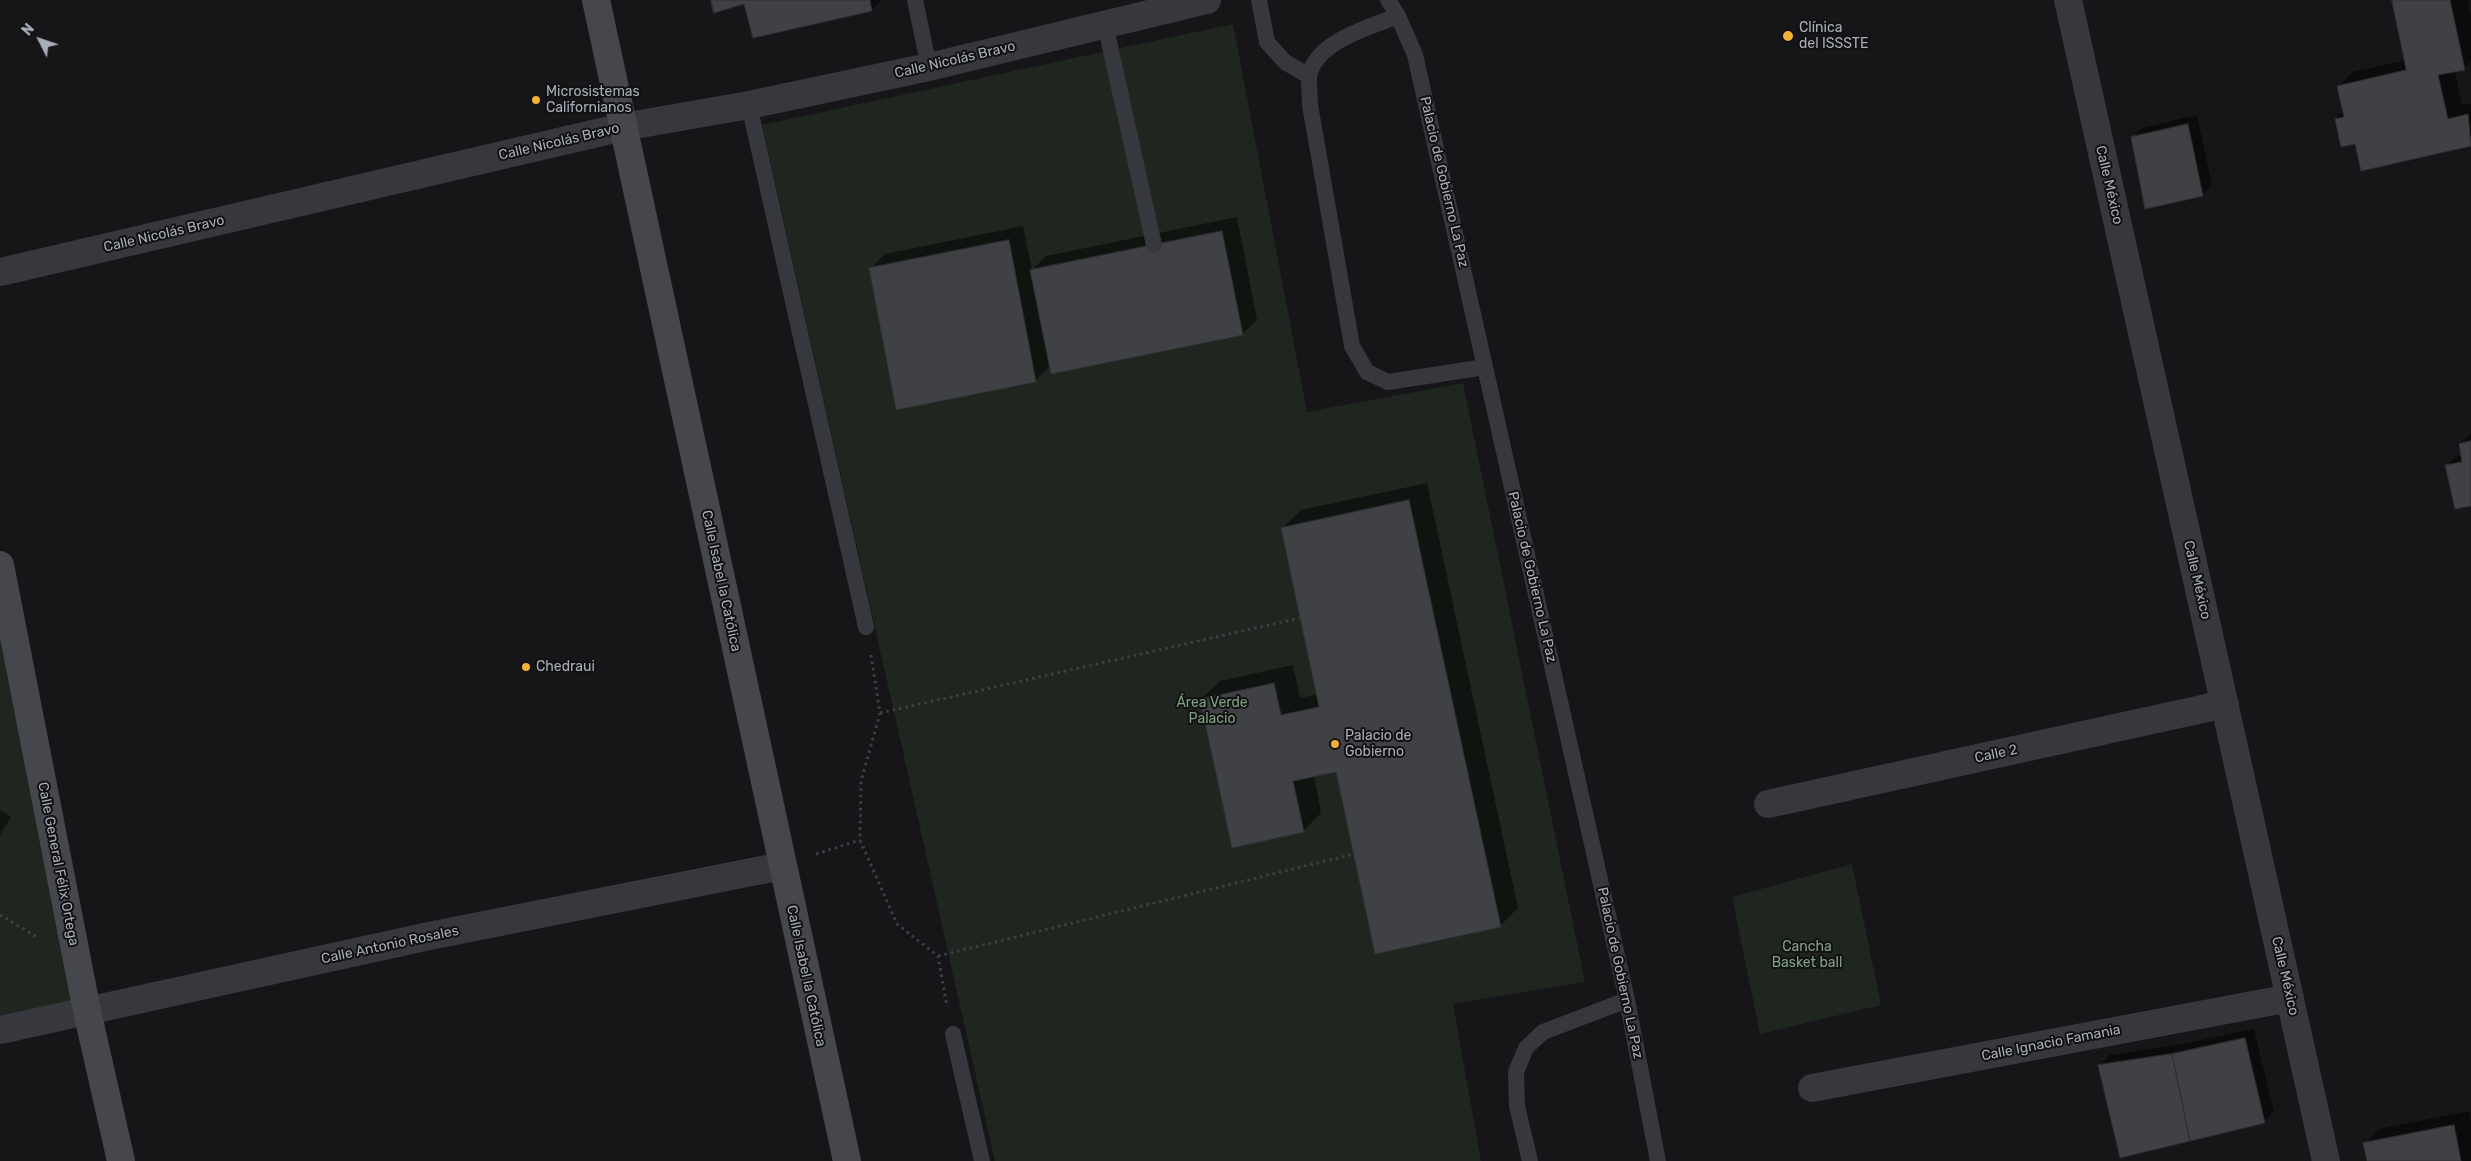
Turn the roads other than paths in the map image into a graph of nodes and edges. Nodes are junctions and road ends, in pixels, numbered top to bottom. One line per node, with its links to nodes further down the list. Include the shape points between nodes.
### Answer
1 (596, 0): 12 (street, Calle Isabel la Católica)
2 (915, 0): 9 (lane)
3 (1207, 0): 8 (street, Calle Nicolás Bravo)
4 (1259, 0): 10 (lane, via 1267,42 1285,62)
5 (1388, 0): 7 (lane, Palacio de Gobierno La Paz)
6 (2068, 0): 18 (street, Calle México)
7 (1398, 16): 10 (lane, via 1343,38 1322,52); 15 (lane, Palacio de Gobierno La Paz, via 1415,55)
8 (1105, 24): 9 (street, Calle Nicolás Bravo); 13 (lane)
9 (929, 67): 11 (street, Calle Nicolás Bravo)
10 (1309, 76): 15 (lane, via 1310,105 1352,346 1367,372 1388,382)
11 (749, 105): 12 (street, Calle Nicolás Bravo); 17 (lane)
12 (623, 127): 14 (street, Calle Nicolás Bravo); 20 (street, Calle Isabel la Católica)
13 (1154, 245)
14 (0, 272)
15 (1485, 367): 22 (lane, Palacio de Gobierno La Paz)
16 (0, 565): 23 (street, Calle General Félix Ortega)
17 (866, 627)
18 (2225, 704): 19 (street, Calle 2); 21 (street, Calle México)
19 (1768, 804)
20 (782, 866): 23 (street, Calle Antonio Rosales, via 429,936); 28 (street, Calle Isabel la Católica)
21 (2290, 998): 26 (street, Calle Ignacio Famania); 32 (street, Calle México)
22 (1627, 1000): 30 (lane, via 1543,1032 1526,1048 1516,1072 1517,1106); 31 (lane, Palacio de Gobierno La Paz)
23 (87, 1011): 24 (street, Calle Antonio Rosales); 27 (street, Calle General Félix Ortega)
24 (0, 1030)
25 (953, 1034): 29 (lane)
26 (1812, 1088)
27 (121, 1161)
28 (847, 1161)
29 (982, 1161)
30 (1530, 1161)
31 (1658, 1161)
32 (2326, 1161)

